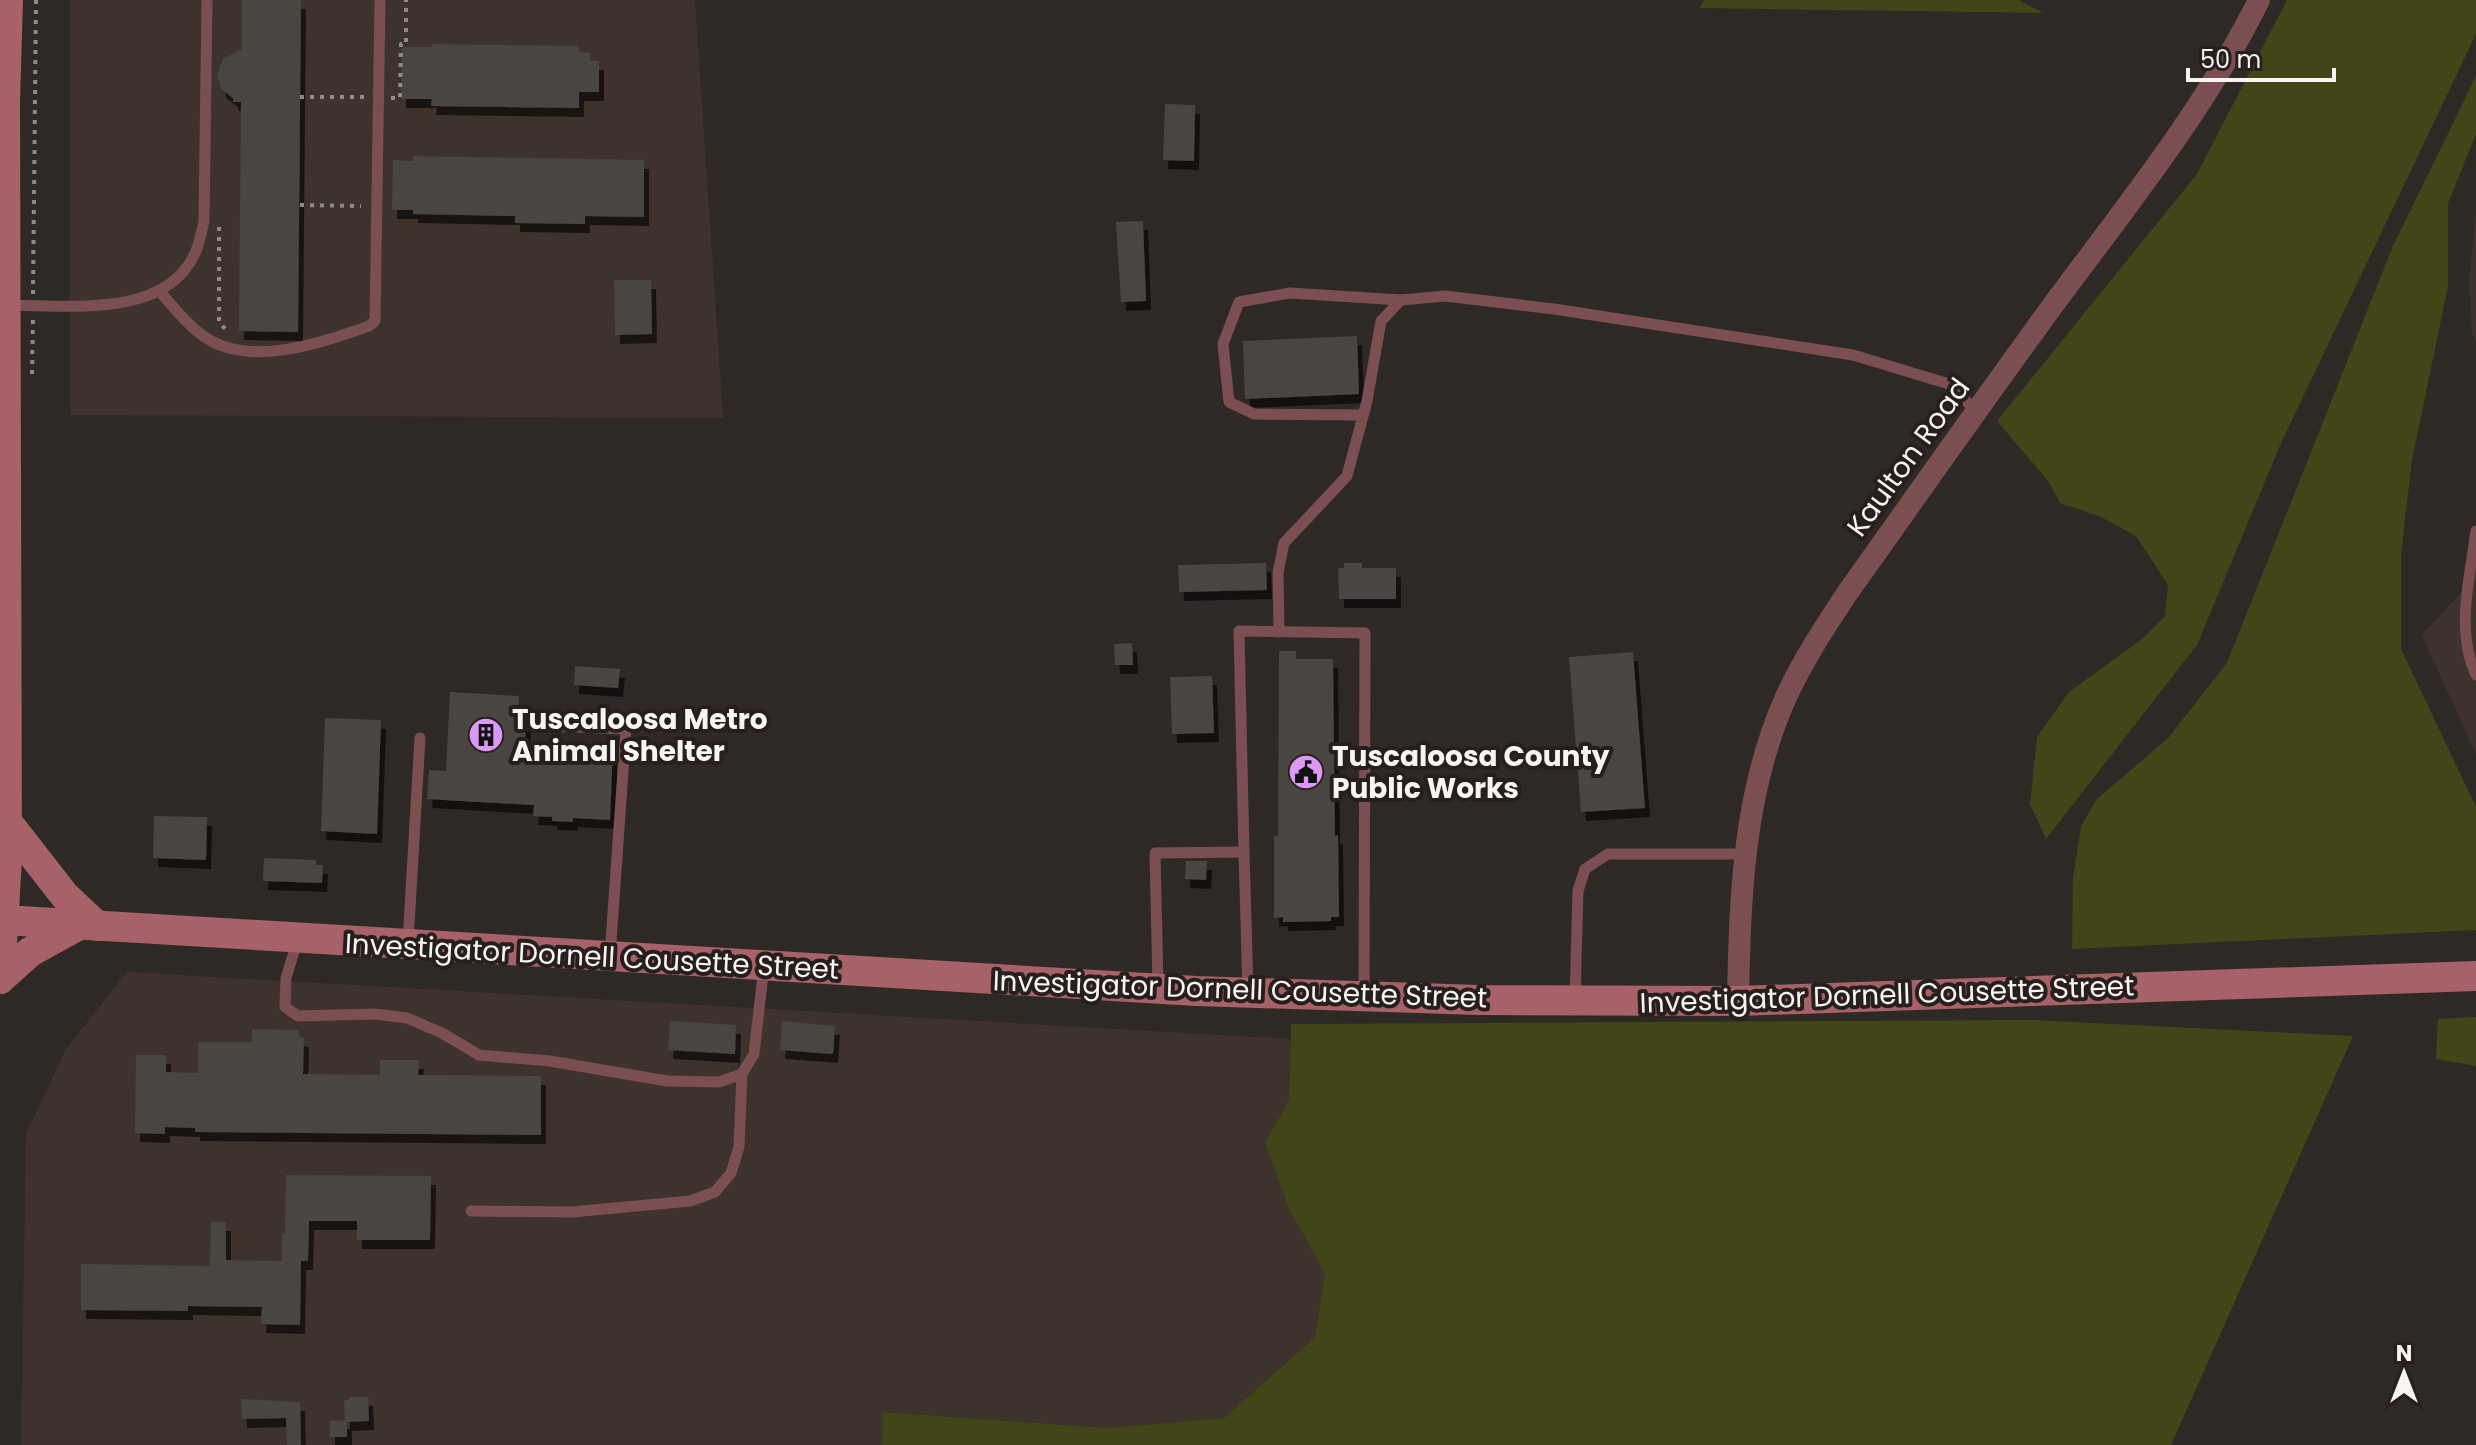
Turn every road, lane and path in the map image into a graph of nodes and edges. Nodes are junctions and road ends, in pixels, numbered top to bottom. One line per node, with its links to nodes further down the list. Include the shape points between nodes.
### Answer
1 (8, 0): 7 (main road)
2 (207, 0): 11 (lane, via 204,221 196,252)
3 (380, 0): 11 (lane, via 375,321 308,347 238,349 199,334)
4 (2259, 0): 16 (street, Kaulton Road, via 2219,75 2167,153)
5 (366, 83): 6 (path)
6 (366, 97)
7 (3, 101): 13 (main road)
8 (300, 205): 9 (path)
9 (366, 206)
10 (219, 226): 14 (path, via 219,322)
11 (160, 292): 13 (lane, via 98,305)
12 (1401, 300): 16 (lane, via 1445,296 1554,309 1853,355 1949,384); 17 (lane, via 1381,321); 17 (lane, via 1290,293 1239,302 1223,344 1229,402 1254,414)
13 (6, 305): 15 (main road)
14 (229, 334)
15 (3, 370): 24 (main road)
16 (1977, 412): 26 (street, Kaulton Road, via 1848,592 1788,693 1762,761)
17 (1363, 415): 20 (lane, via 1347,476 1284,543 1278,573)
18 (2476, 534): 19 (lane)
19 (2471, 599): 21 (lane, via 2464,614)
20 (1279, 632): 25 (lane, via 1239,631); 37 (lane, via 1365,633)
21 (2476, 675)
22 (556, 726): 31 (lane, via 626,729)
23 (420, 738): 30 (lane)
24 (8, 823): 27 (main road); 28 (main road)
25 (1244, 852): 35 (lane, via 1155,853); 36 (lane)
26 (1744, 854): 38 (lane, via 1608,854 1585,869 1578,891); 39 (street, Kaulton Road)
27 (2, 918): 28 (main road, Investigator Dornell Cousette Street); 34 (main road)
28 (88, 926): 29 (main road, Investigator Dornell Cousette Street); 34 (main road, via 58,934)
29 (298, 939): 30 (main road, Investigator Dornell Cousette Street); 40 (lane, via 286,978 285,1007 298,1016 407,1018 479,1055 667,1081 719,1082)
30 (408, 945): 31 (main road, Investigator Dornell Cousette Street)
31 (610, 957): 32 (main road, Investigator Dornell Cousette Street)
32 (764, 966): 35 (main road, Investigator Dornell Cousette Street); 40 (lane, via 754,1054)
33 (2476, 976): 39 (main road, Investigator Dornell Cousette Street)
34 (0, 979)
35 (1158, 989): 36 (main road, Investigator Dornell Cousette Street)
36 (1248, 993): 37 (main road, Investigator Dornell Cousette Street)
37 (1364, 996): 38 (main road, Investigator Dornell Cousette Street)
38 (1575, 1001): 39 (main road, Investigator Dornell Cousette Street)
39 (1738, 1001)
40 (742, 1074): 41 (lane, via 739,1147 731,1173 715,1192 690,1201 572,1212)
41 (471, 1211)

